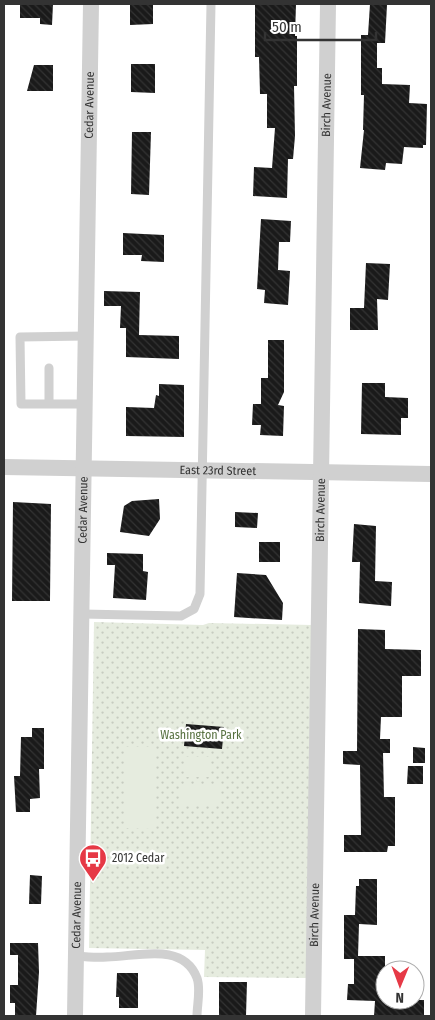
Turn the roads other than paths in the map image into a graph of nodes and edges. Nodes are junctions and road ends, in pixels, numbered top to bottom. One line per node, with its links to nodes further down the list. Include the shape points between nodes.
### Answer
1 (91, 4): 4 (street, Cedar Avenue)
2 (211, 4): 10 (lane)
3 (328, 4): 11 (street, Birch Avenue)
4 (86, 336): 6 (lane, via 20,337 21,404); 7 (street, Cedar Avenue)
5 (49, 368): 6 (lane)
6 (49, 404): 7 (lane)
7 (85, 404): 9 (street, Cedar Avenue)
8 (4, 467): 9 (street, East 23rd Street)
9 (84, 468): 10 (street, East 23rd Street); 13 (street, Cedar Avenue)
10 (202, 470): 11 (street, East 23rd Street); 13 (lane, via 200,594 194,609 181,616)
11 (321, 472): 12 (street, East 23rd Street); 17 (street, Birch Avenue)
12 (431, 474)
13 (82, 614): 14 (street, Cedar Avenue)
14 (76, 956): 15 (street, Cedar Avenue); 16 (lane, via 106,958 159,953 178,957 190,967 197,979)
15 (75, 1016)
16 (196, 1016)
17 (313, 1016)

